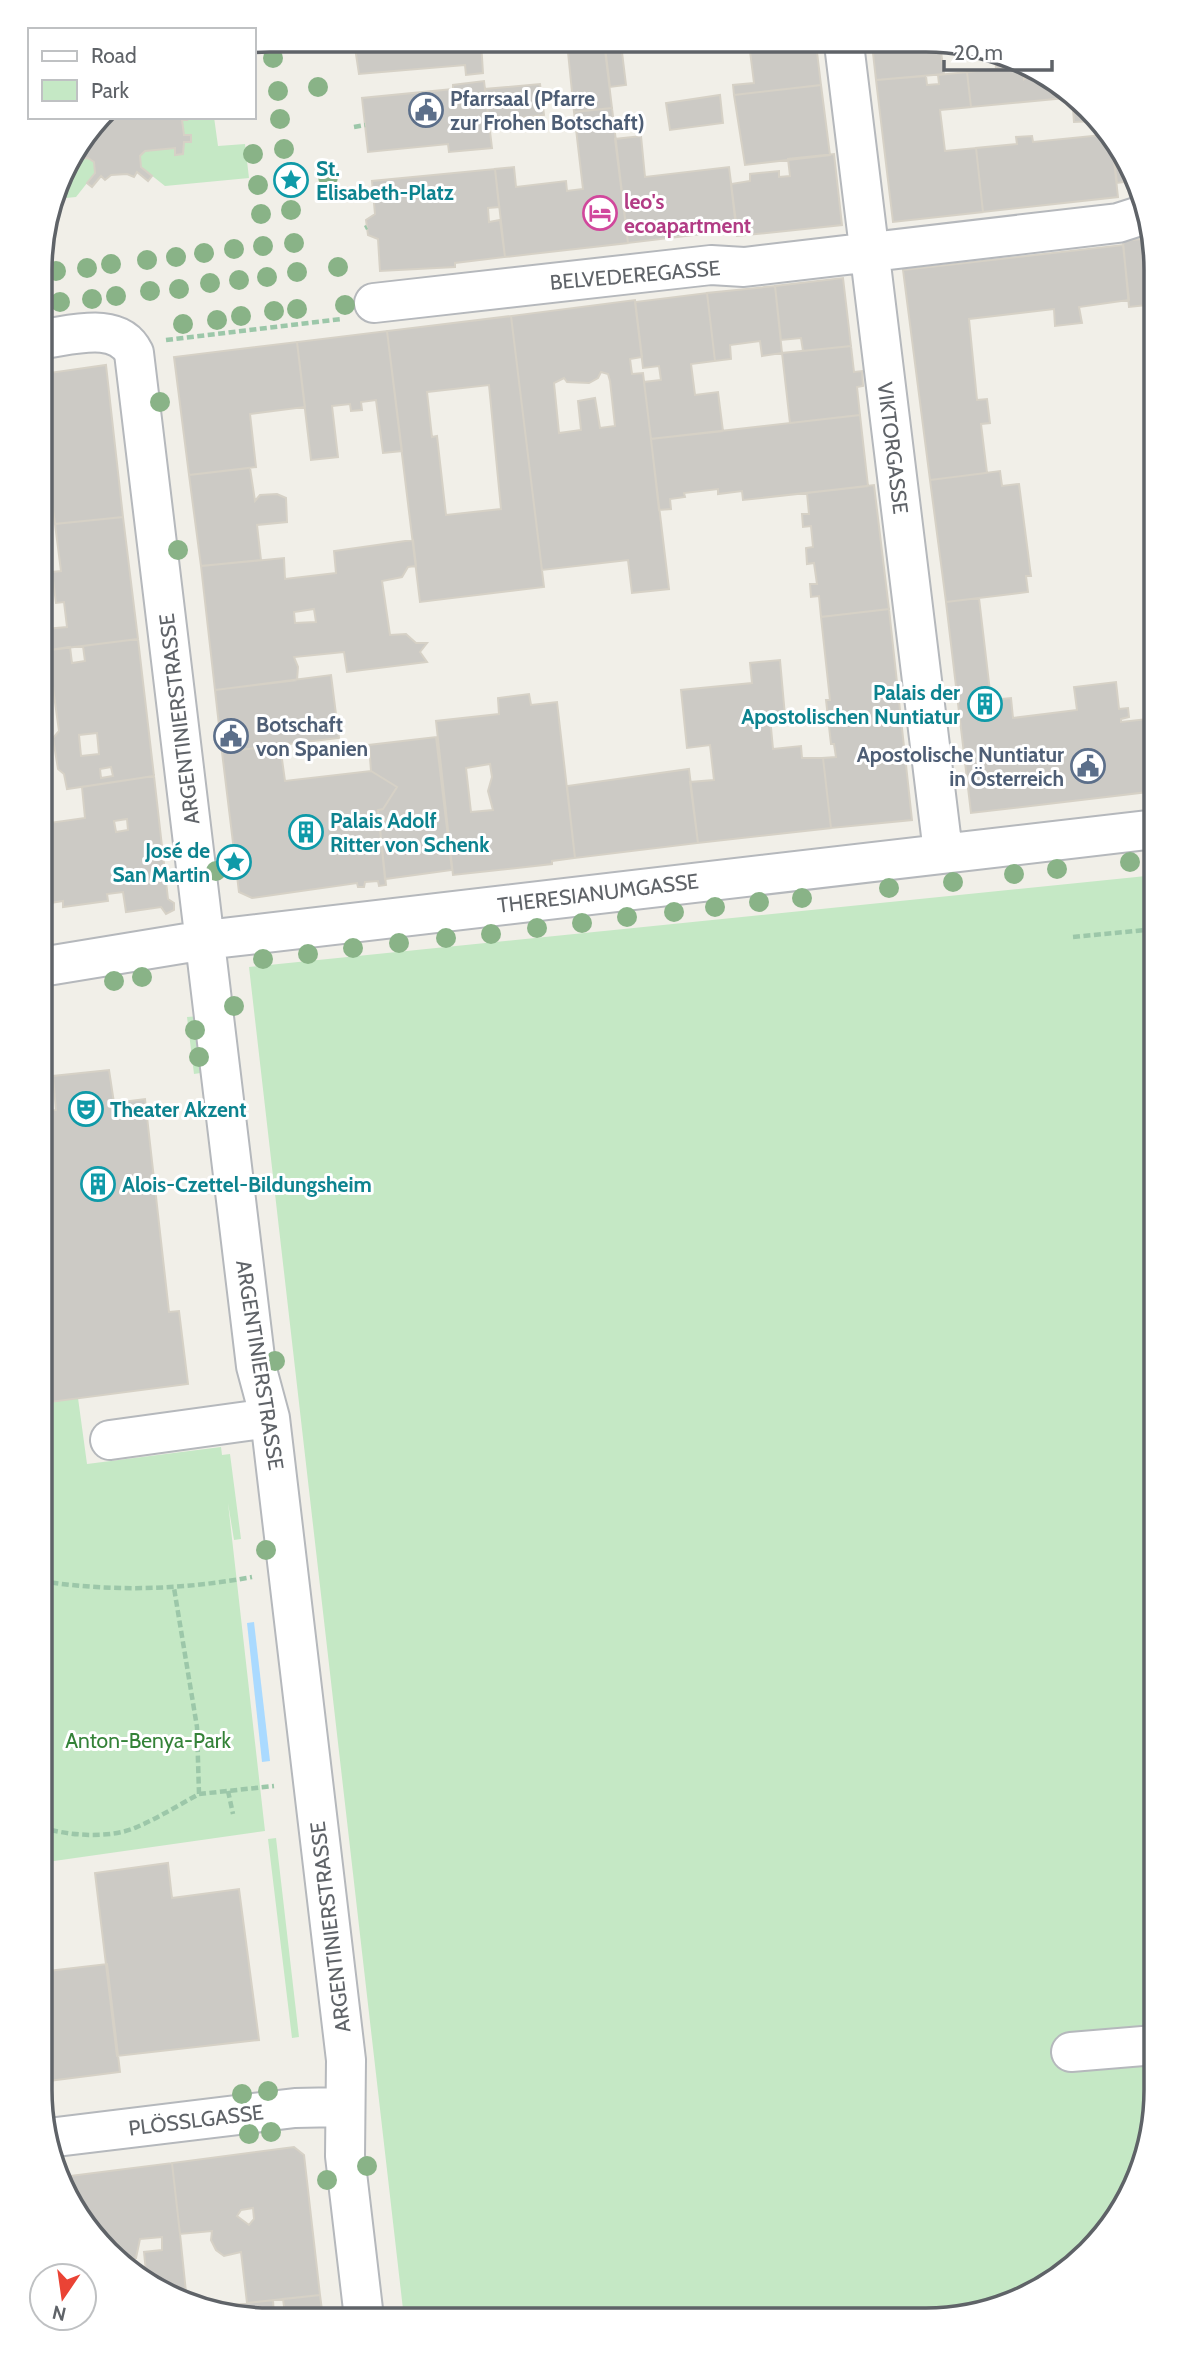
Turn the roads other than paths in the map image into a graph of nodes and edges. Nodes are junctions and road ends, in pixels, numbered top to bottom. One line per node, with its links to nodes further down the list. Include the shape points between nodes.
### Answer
1 (845, 53): 3 (street, VIKTORGASSE)
2 (1136, 217): 3 (street, BELVEDEREGASSE)
3 (868, 252): 4 (street, BELVEDEREGASSE); 7 (street, VIKTORGASSE)
4 (374, 303)
5 (53, 338): 8 (street, ARGENTINIERSTRASSE, via 103,332 132,357)
6 (1144, 830): 7 (street, THERESIANUMGASSE)
7 (943, 852): 8 (street, THERESIANUMGASSE)
8 (205, 940): 9 (street, THERESIANUMGASSE); 10 (street, ARGENTINIERSTRASSE, via 256,1366)
9 (53, 965)
10 (270, 1418): 11 (street); 14 (street, ARGENTINIERSTRASSE, via 346,2060)
11 (110, 1440)
12 (1143, 2046): 13 (street)
13 (1071, 2052)
14 (344, 2107): 15 (street, PLÖSSLGASSE, via 295,2108); 16 (street, ARGENTINIERSTRASSE, via 345,2156)
15 (58, 2137)
16 (363, 2308)

